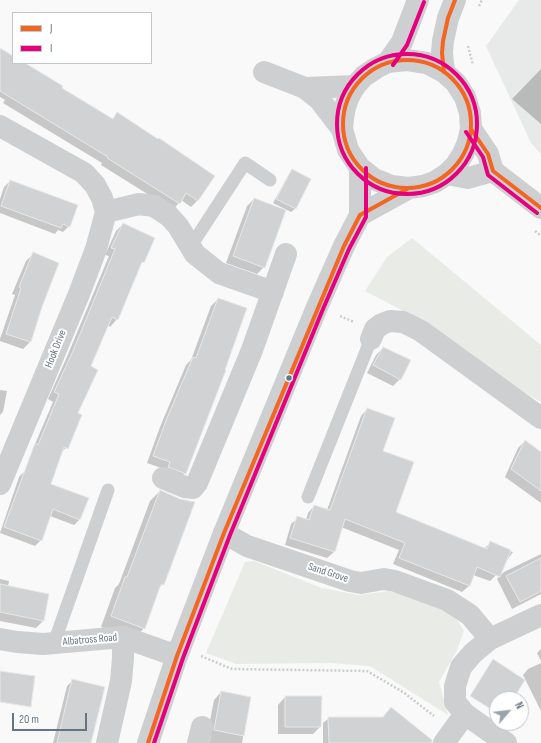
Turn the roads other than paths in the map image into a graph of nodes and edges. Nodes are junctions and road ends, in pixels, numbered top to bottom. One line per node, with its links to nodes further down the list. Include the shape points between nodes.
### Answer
1 (418, 0): 3 (street, via 402,42)
2 (455, 0): 5 (street, via 443,41)
3 (388, 62): 5 (street, via 407,60 427,63); 6 (street, via 370,72)
4 (264, 72): 7 (street)
5 (444, 72): 10 (street, via 456,83 465,98 470,113)
6 (355, 86): 7 (street); 9 (street, via 345,107)
7 (306, 88): 9 (street)
8 (0, 126): 17 (street, via 84,173 95,185)
9 (342, 129): 11 (street, via 348,150)
10 (471, 129): 12 (street, via 488,154); 13 (street, via 463,154)
11 (360, 168): 15 (street, via 374,179 391,186); 18 (street)
12 (493, 171): 13 (street, via 468,178); 16 (street)
13 (447, 174): 15 (street, via 435,182)
14 (270, 180): 19 (lane, via 245,164)
15 (409, 188): 18 (street)
16 (541, 208)
17 (106, 212): 19 (street, via 139,204 154,206 169,216); 24 (street, Hook Drive, via 96,249)
18 (360, 215): 29 (street, via 344,246)
19 (191, 246): 21 (street, via 195,254 219,273)
20 (286, 254): 21 (street)
21 (273, 292): 25 (street, via 197,483 193,488 185,487)
22 (371, 339): 23 (street, via 375,329 382,324 390,321 404,322 421,330); 28 (lane)
23 (541, 418)
24 (7, 449): 26 (street, Hook Drive)
25 (163, 478)
26 (0, 484)
27 (108, 490): 34 (lane)
28 (308, 496)
29 (224, 533): 33 (street, Sand Grove, via 247,546 350,581 395,581 447,600 470,615); 35 (street)
30 (541, 615): 33 (street)
31 (123, 637): 34 (street, Albatross Road); 35 (street, Albatross Road); 38 (street, via 121,680)
32 (0, 639): 34 (street, Albatross Road)
33 (490, 639): 36 (street, via 461,667 455,686 455,702)
34 (54, 643)
35 (187, 655): 39 (street)
36 (465, 714): 37 (street); 40 (street)
37 (448, 738)
38 (107, 743)
39 (148, 743)
40 (506, 743)

